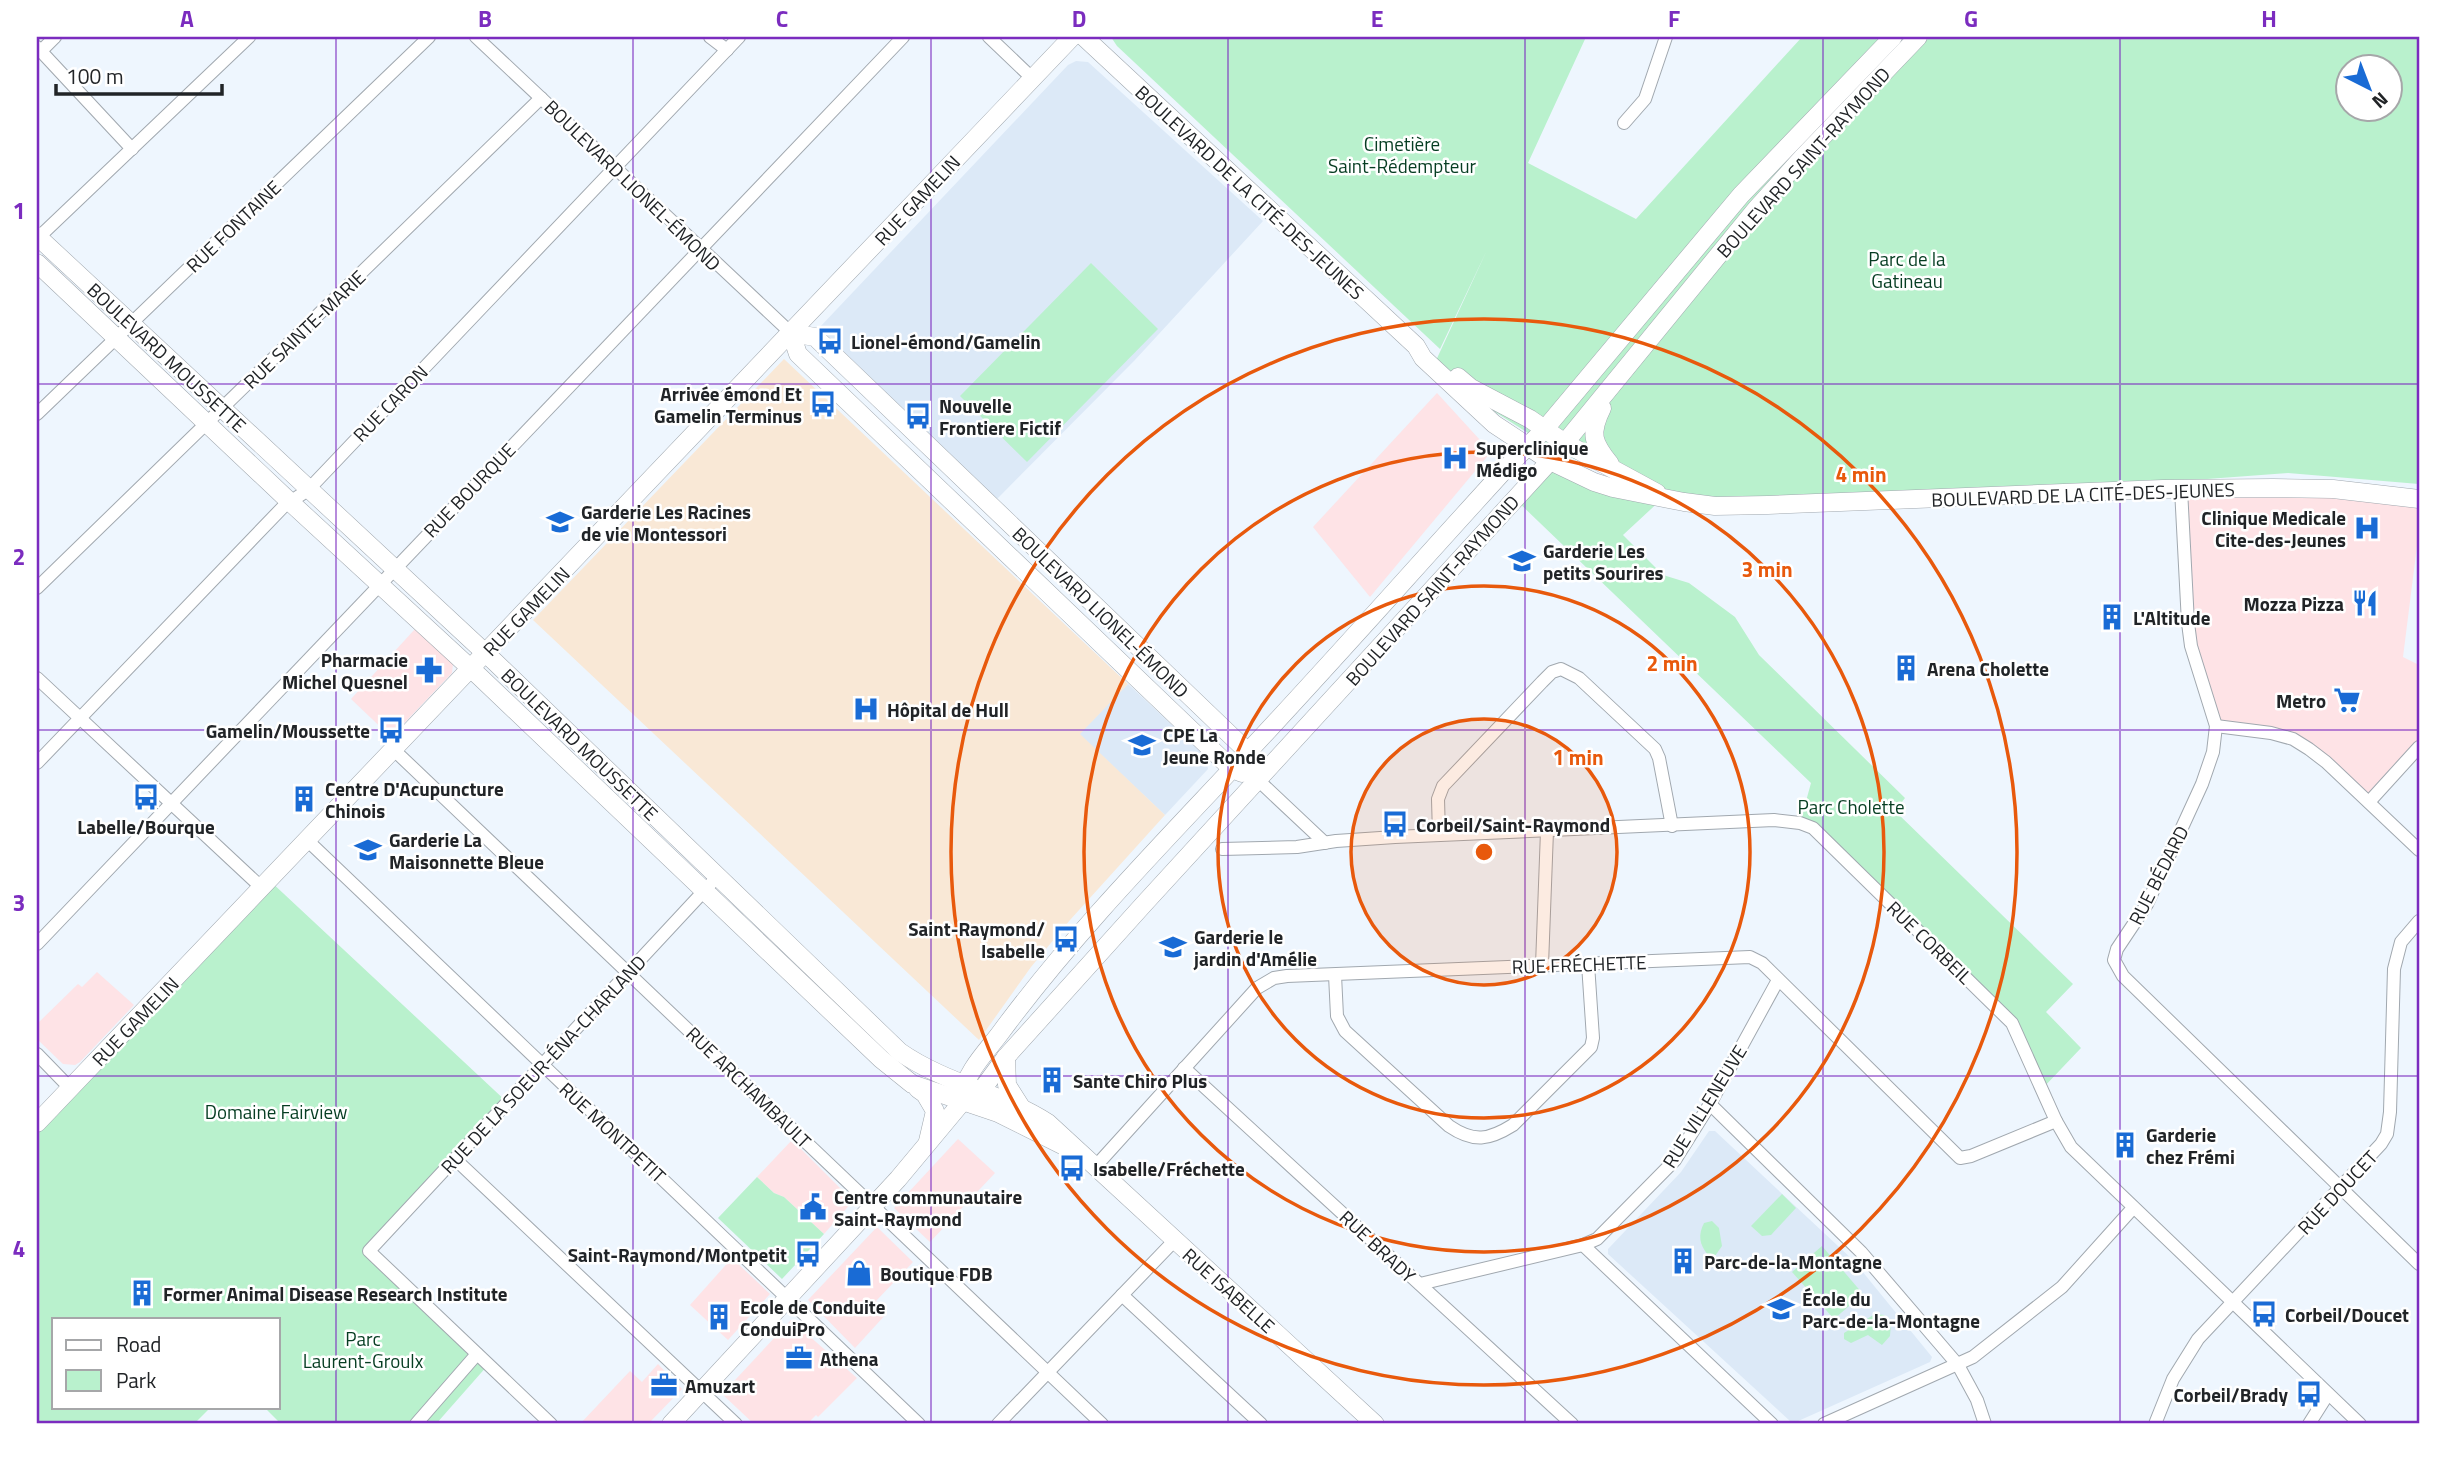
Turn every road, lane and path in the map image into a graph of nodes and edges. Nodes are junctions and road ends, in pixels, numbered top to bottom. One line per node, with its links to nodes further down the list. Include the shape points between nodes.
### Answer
1 (55, 37): 14 (street)
2 (249, 37): 19 (street)
3 (429, 37): 24 (street, RUE FONTAINE)
4 (476, 37): 17 (street, BOULEVARD LIONEL-ÉMOND)
5 (710, 37): 15 (street)
6 (739, 37): 15 (street, RUE CARON)
7 (902, 37): 22 (street, RUE BOURQUE)
8 (989, 37): 16 (street)
9 (1072, 37): 16 (street, RUE GAMELIN)
10 (1084, 37): 27 (street, BOULEVARD DE LA CITÉ-DES-JEUNES)
11 (1665, 37): 18 (street, via 1645,99)
12 (1893, 37): 32 (street, BOULEVARD SAINT-RAYMOND, via 1741,195)
13 (1918, 37): 28 (street, BOULEVARD SAINT-RAYMOND, via 1757,208)
14 (39, 49): 19 (street)
15 (726, 50): 20 (street, RUE CARON)
16 (1032, 78): 25 (street, RUE GAMELIN)
17 (541, 98): 20 (street, BOULEVARD LIONEL-ÉMOND); 29 (street, RUE SAINTE-MARIE)
18 (1624, 122)
19 (132, 149): 21 (street)
20 (614, 169): 22 (street, BOULEVARD LIONEL-ÉMOND); 38 (street, RUE CARON)
21 (37, 238): 24 (street, BOULEVARD MOUSSETTE)
22 (700, 249): 25 (street, BOULEVARD LIONEL-ÉMOND); 42 (street, RUE BOURQUE)
23 (37, 263): 26 (street, BOULEVARD MOUSSETTE)
24 (131, 324): 26 (street, RUE FONTAINE); 29 (street, BOULEVARD MOUSSETTE)
25 (791, 333): 45 (street, RUE GAMELIN); 52 (street, BOULEVARD LIONEL-ÉMOND, via 815,337); 54 (street, BOULEVARD LIONEL-ÉMOND, via 798,354)
26 (116, 339): 30 (street, RUE FONTAINE); 31 (street, BOULEVARD MOUSSETTE)
27 (1416, 346): 32 (street, BOULEVARD DE LA CITÉ-DES-JEUNES, via 1471,388); 34 (street, BOULEVARD DE LA CITÉ-DES-JEUNES, via 1475,408)
28 (1614, 386): 33 (street, BOULEVARD SAINT-RAYMOND); 36 (street, via 1593,431)
29 (221, 408): 31 (street, RUE SAINTE-MARIE); 38 (street, BOULEVARD MOUSSETTE)
30 (37, 414)
31 (206, 423): 41 (street, BOULEVARD MOUSSETTE); 44 (street, RUE SAINTE-MARIE)
32 (1544, 430): 33 (street, BOULEVARD DE LA CITÉ-DES-JEUNES); 34 (street, BOULEVARD SAINT-RAYMOND)
33 (1565, 443): 35 (street, BOULEVARD SAINT-RAYMOND); 36 (street, BOULEVARD DE LA CITÉ-DES-JEUNES)
34 (1527, 447): 35 (street, BOULEVARD DE LA CITÉ-DES-JEUNES); 52 (street, BOULEVARD SAINT-RAYMOND)
35 (1550, 461): 39 (street, BOULEVARD DE LA CITÉ-DES-JEUNES, via 1614,488); 55 (street, BOULEVARD SAINT-RAYMOND)
36 (1612, 467): 39 (street, BOULEVARD DE LA CITÉ-DES-JEUNES)
37 (2181, 489): 39 (street, BOULEVARD DE LA CITÉ-DES-JEUNES, via 1715,506); 40 (street, BOULEVARD DE LA CITÉ-DES-JEUNES, via 2333,489); 49 (street, RUE BÉDARD, via 2191,646)
38 (308, 490): 41 (street, RUE CARON); 42 (street, BOULEVARD MOUSSETTE)
39 (1663, 497)
40 (2419, 499)
41 (289, 501): 43 (street, BOULEVARD MOUSSETTE); 48 (street, RUE CARON)
42 (394, 568): 43 (street, RUE BOURQUE); 45 (street, BOULEVARD MOUSSETTE)
43 (380, 584): 46 (street, BOULEVARD MOUSSETTE); 57 (street, RUE BOURQUE)
44 (37, 588)
45 (486, 654): 46 (street, RUE GAMELIN); 65 (street, BOULEVARD MOUSSETTE)
46 (471, 669): 51 (street, RUE GAMELIN); 65 (street, BOULEVARD MOUSSETTE)
47 (37, 678): 48 (street)
48 (79, 718): 53 (street, RUE CARON); 57 (street)
49 (2216, 726): 56 (street, via 2293,739); 88 (street, RUE BÉDARD, via 2205,777 2147,904 2117,949 2115,964)
50 (2419, 747): 56 (street)
51 (394, 750): 61 (street, RUE GAMELIN); 71 (street, RUE ARCHAMBAULT)
52 (1248, 752): 54 (street, BOULEVARD SAINT-RAYMOND); 55 (street, BOULEVARD LIONEL-ÉMOND)
53 (37, 763)
54 (1232, 769): 55 (street, BOULEVARD LIONEL-ÉMOND); 80 (street, BOULEVARD SAINT-RAYMOND, via 1065,950 1031,992)
55 (1258, 780): 62 (street); 75 (street, BOULEVARD SAINT-RAYMOND)
56 (2369, 802): 64 (street)
57 (171, 804): 66 (street); 68 (street, RUE BOURQUE)
58 (1672, 826): 59 (street, RUE CORBEIL); 60 (street, via 1655,749 1579,678 1561,668 1552,672 1443,786 1438,799); 83 (street, RUE CORBEIL, via 1774,820 1812,828 2012,1023)
59 (1547, 831): 60 (street, RUE CORBEIL); 70 (street)
60 (1439, 835): 62 (street, RUE CORBEIL)
61 (307, 840): 66 (street, RUE GAMELIN); 76 (street, RUE MONTPETIT)
62 (1325, 843): 63 (street, RUE CORBEIL)
63 (1222, 849)
64 (2419, 850)
65 (711, 884): 71 (street, RUE DE LA SOEUR-ÉNA-CHARLAND); 78 (street, BOULEVARD MOUSSETTE, via 880,1059); 80 (street, BOULEVARD MOUSSETTE, via 900,1052)
66 (262, 888): 79 (street, RUE GAMELIN)
67 (2419, 921): 88 (street, RUE DOUCET, via 2401,942 2394,969 2387,1135)
68 (37, 944)
69 (1588, 964): 70 (street, RUE FRÉCHETTE); 72 (street, via 1591,1047 1513,1125 1475,1138 1449,1126 1345,1031 1337,1016); 73 (street, RUE FRÉCHETTE, via 1744,956 1762,963)
70 (1542, 965): 72 (street, RUE FRÉCHETTE)
71 (629, 973): 76 (street, RUE DE LA SOEUR-ÉNA-CHARLAND); 89 (street, RUE ARCHAMBAULT)
72 (1335, 975): 77 (street, RUE FRÉCHETTE, via 1287,975 1265,982)
73 (1778, 980): 81 (street, RUE VILLENEUVE); 83 (street, RUE FRÉCHETTE, via 1960,1157)
74 (37, 1054): 79 (street)
75 (1006, 1057): 80 (street, BOULEVARD SAINT-RAYMOND); 82 (street, via 1007,1085)
76 (542, 1066): 86 (street, RUE DE LA SOEUR-ÉNA-CHARLAND); 96 (street, RUE MONTPETIT)
77 (1184, 1068): 87 (street, RUE FRÉCHETTE); 94 (street, RUE BRADY)
78 (912, 1084): 80 (street, BOULEVARD MOUSSETTE); 85 (street, via 935,1111)
79 (71, 1088): 84 (street, RUE GAMELIN)
80 (969, 1092): 82 (street, RUE ISABELLE); 85 (street, BOULEVARD SAINT-RAYMOND); 87 (street, RUE ISABELLE)
81 (1710, 1104): 92 (street, RUE VILLENEUVE, via 1666,1170 1597,1239); 99 (street, via 1852,1241)
82 (1021, 1107): 87 (street, RUE ISABELLE, via 1048,1123)
83 (2056, 1121): 90 (street, RUE CORBEIL, via 2071,1147)
84 (37, 1123)
85 (927, 1144): 89 (street, BOULEVARD SAINT-RAYMOND)
86 (455, 1159): 98 (street, RUE DE LA SOEUR-ÉNA-CHARLAND, via 369,1251); 101 (street)
87 (1089, 1161): 91 (street, RUE ISABELLE)
88 (2342, 1187): 93 (street, RUE BÉDARD); 97 (street, RUE DOUCET)
89 (873, 1205): 96 (street, BOULEVARD SAINT-RAYMOND); 100 (street, RUE ARCHAMBAULT)
90 (2133, 1208): 97 (street, RUE CORBEIL); 99 (street, via 2054,1295)
91 (1174, 1241): 95 (street); 111 (street, RUE ISABELLE)
92 (1583, 1245): 94 (street, RUE VILLENEUVE); 113 (street)
93 (2419, 1264)
94 (1419, 1284): 112 (street, RUE BRADY)
95 (1122, 1295): 100 (street); 110 (street)
96 (788, 1298): 101 (street, BOULEVARD SAINT-RAYMOND); 107 (street, RUE MONTPETIT)
97 (2233, 1303): 102 (street, RUE CORBEIL); 116 (street, RUE DOUCET, via 2183,1360)
98 (477, 1354): 103 (street); 104 (street)
99 (1958, 1365): 114 (street); 115 (street)
100 (1049, 1372): 108 (street); 109 (street, RUE ARCHAMBAULT)
101 (702, 1392): 105 (street, BOULEVARD SAINT-RAYMOND); 106 (street)
102 (2328, 1394): 117 (street); 118 (street, RUE CORBEIL)
103 (416, 1424)
104 (551, 1424)
105 (671, 1424)
106 (736, 1424)
107 (919, 1424)
108 (998, 1424)
109 (1102, 1424)
110 (1261, 1424)
111 (1376, 1424)
112 (1572, 1424)
113 (1772, 1424)
114 (1824, 1424)
115 (1985, 1424)
116 (2155, 1424)
117 (2309, 1424)
118 (2360, 1424)

